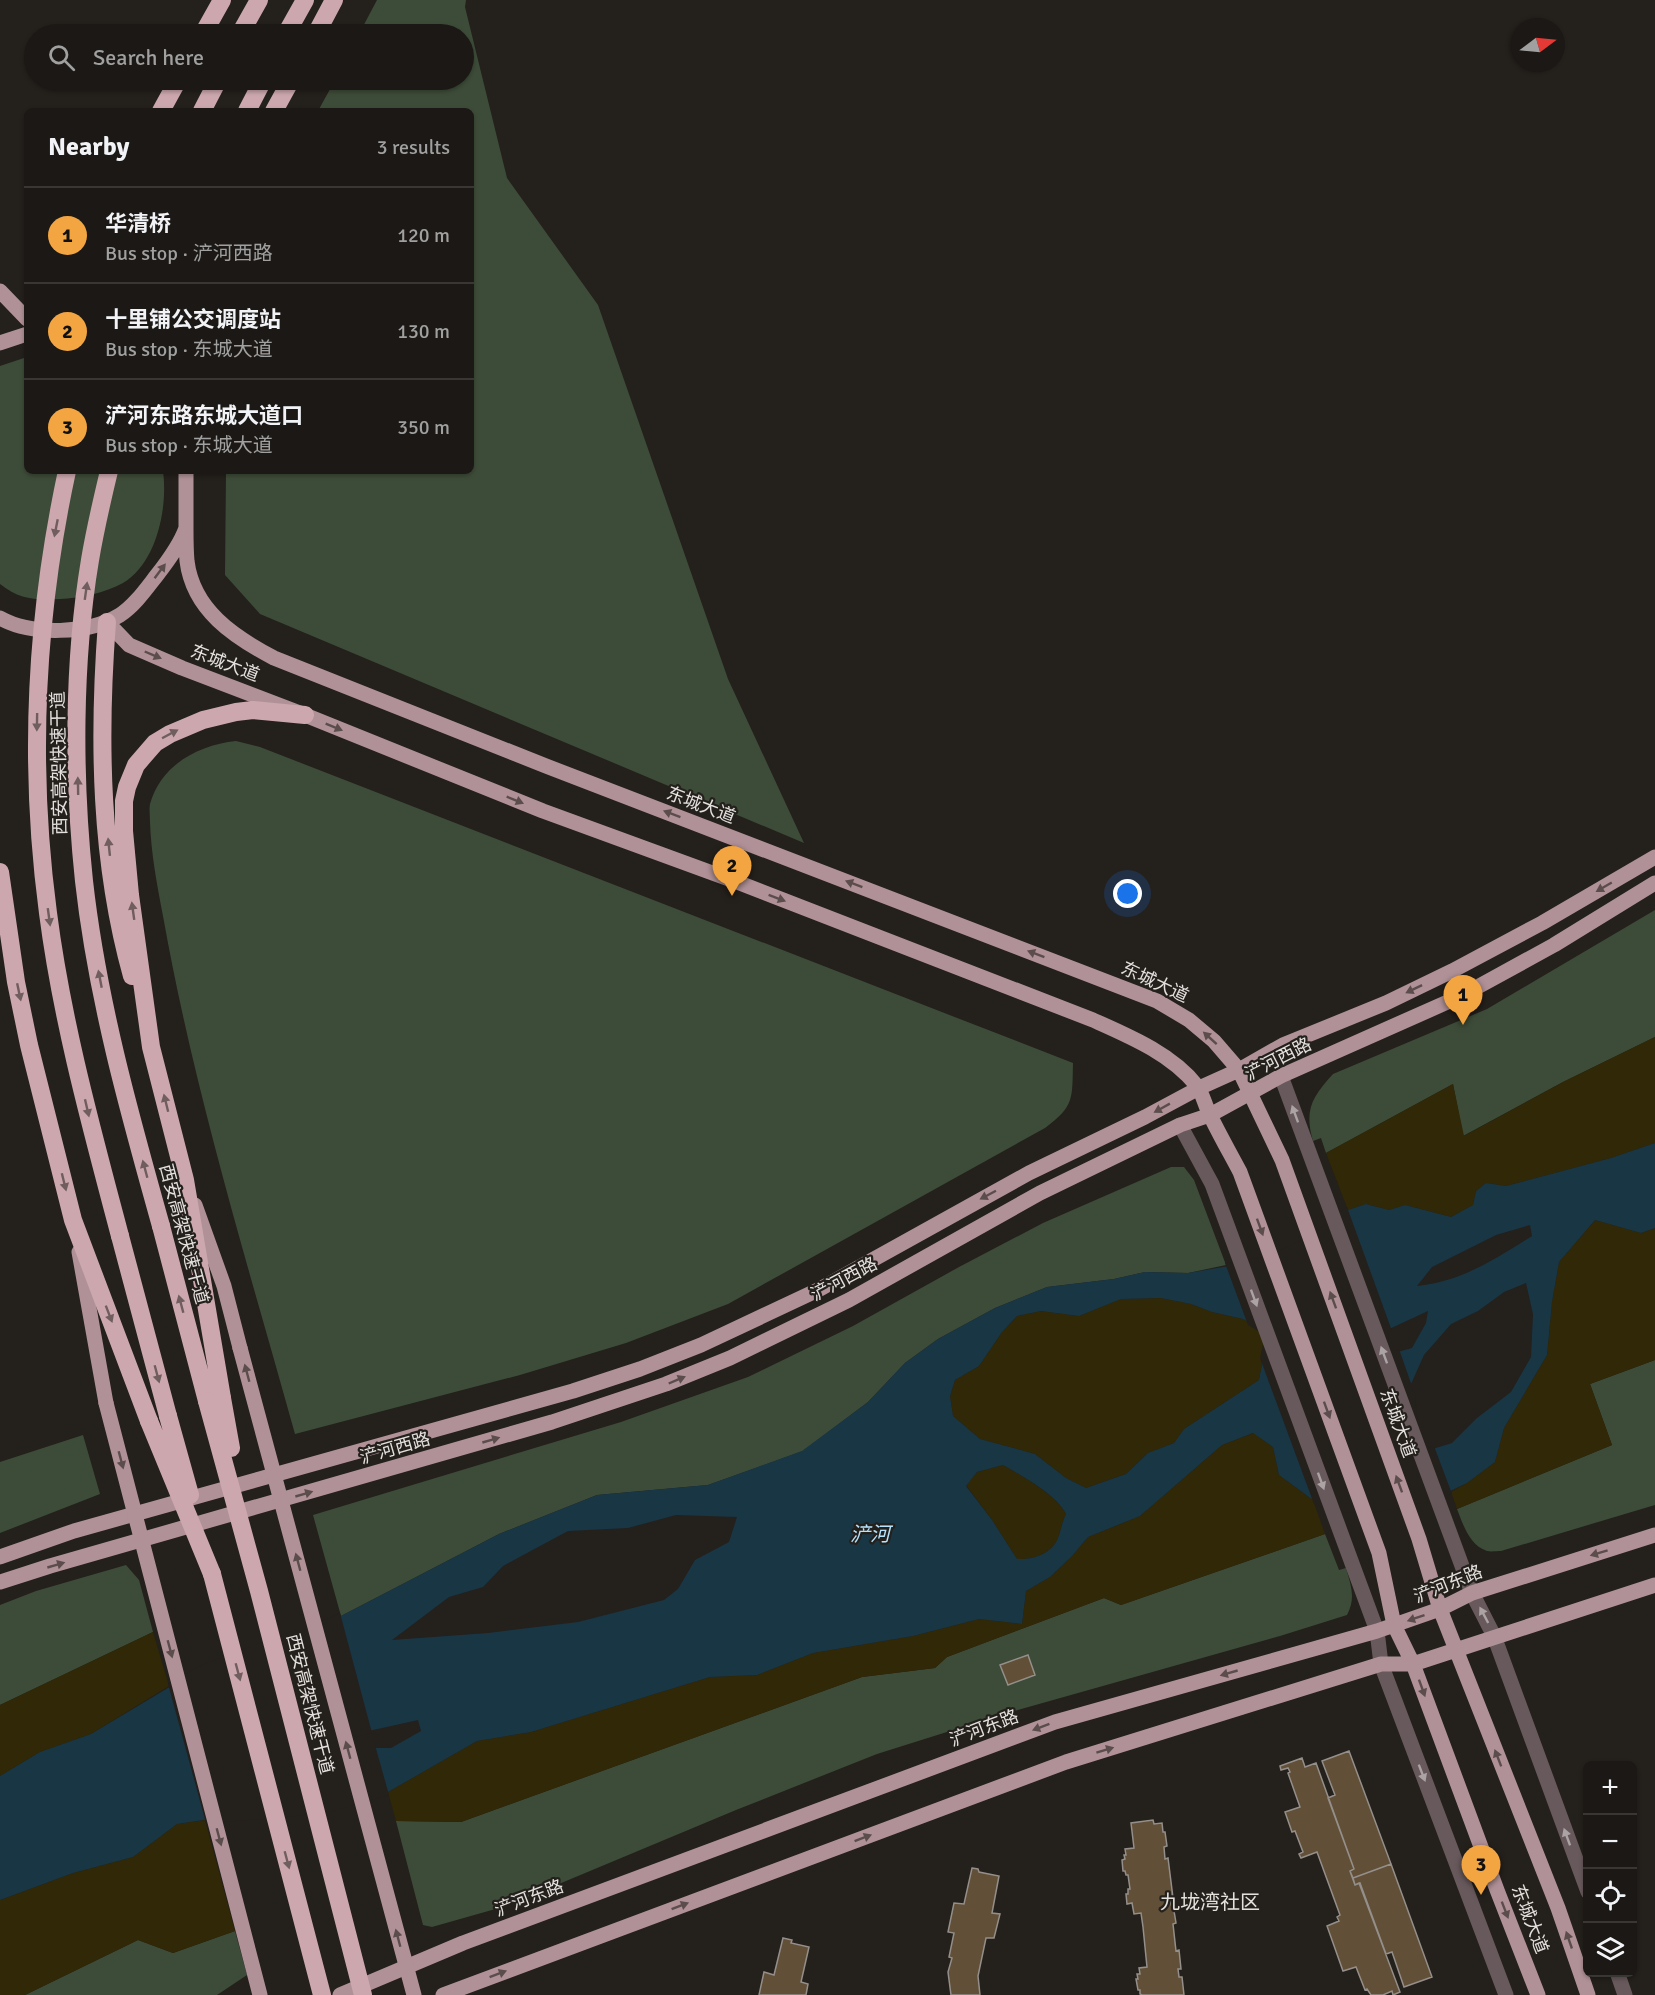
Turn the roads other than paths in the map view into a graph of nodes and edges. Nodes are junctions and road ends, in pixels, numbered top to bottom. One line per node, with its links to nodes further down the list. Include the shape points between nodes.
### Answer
1 (222, 0): 5 (highway)
2 (259, 0): 6 (highway)
3 (305, 0): 7 (highway)
4 (334, 0): 8 (highway)
5 (209, 24)
6 (246, 24)
7 (292, 24)
8 (321, 24)
9 (173, 90): 13 (highway)
10 (213, 90): 14 (highway)
11 (258, 90): 15 (highway)
12 (286, 90): 16 (highway)
13 (163, 108)
14 (204, 108)
15 (249, 108)
16 (276, 108)
17 (0, 291): 18 (main road)
18 (24, 316)
19 (24, 335): 20 (main road)
20 (0, 343)
21 (66, 474): 43 (highway, 西安高架快速干道, one-way to 43, bridge, via 47,576 38,665 36,755 48,915 98,1154)
22 (108, 474): 40 (highway, 西安高架快速干道, one-way to 22, bridge, via 133,1127 93,942 80,839 77,731 84,602)
23 (186, 474): 24 (main road, 东城大道)
24 (186, 528): 26 (main road, one-way to 24, via 141,595 177,547); 32 (main road, 东城大道, one-way to 24, via 1214,1041 1158,1001 274,658 234,635 204,605 187,562)
25 (0, 618): 26 (main road, via 32,630 94,626)
26 (107, 621): 27 (main road, 东城大道, one-way to 27, via 129,645); 31 (highway, one-way to 26, via 122,939 112,881 101,719)
27 (305, 715): 31 (highway, one-way to 27, via 124,831 124,801 131,775 155,743 203,720 253,710); 34 (main road, 东城大道, one-way to 34, via 543,811 1093,1020 1167,1058)
28 (1655, 857): 32 (main road, 浐河西路, one-way to 32, via 1452,971 1283,1045)
29 (0, 872): 39 (highway, one-way to 39, via 29,1045)
30 (1655, 883): 33 (main road, 浐河西路, via 1461,996)
31 (151, 1047): 38 (highway, one-way to 31)
32 (1239, 1070): 34 (main road, 浐河西路); 35 (main road, 东城大道)
33 (1281, 1076): 35 (main road, 浐河西路); 46 (street, one-way to 33)
34 (1199, 1088): 36 (main road, 东城大道); 42 (main road, 浐河西路, one-way to 42, via 974,1202 820,1289 660,1361 573,1391 74,1531)
35 (1249, 1095): 36 (main road, 浐河西路); 47 (main road, 东城大道, one-way to 35, via 1419,1539 1282,1160)
36 (1210, 1115): 37 (main road, 浐河西路); 48 (main road, 东城大道, one-way to 48, via 1240,1172 1379,1553)
37 (1180, 1125): 44 (main road, 浐河西路, one-way to 37, via 552,1422 666,1384 782,1334 1040,1193); 49 (street, one-way to 49, via 1212,1184)
38 (185, 1180): 40 (highway); 61 (main road, one-way to 38, bridge, via 224,1286)
39 (73, 1220): 43 (highway, one-way to 43, bridge); 57 (main road, one-way to 57, bridge, via 106,1403)
40 (214, 1400): 60 (highway, 西安高架快速干道, bridge)
41 (1655, 1535): 46 (main road, 浐河东路, one-way to 46)
42 (0, 1557)
43 (212, 1574): 58 (highway, 西安高架快速干道, one-way to 58)
44 (0, 1582)
45 (1655, 1586): 50 (main road)
46 (1472, 1593): 47 (main road, 浐河东路); 50 (street, one-way to 46)
47 (1440, 1609): 48 (main road, 浐河东路, one-way to 48); 51 (main road, 东城大道)
48 (1394, 1625): 49 (main road, 浐河东路); 53 (main road, 东城大道)
49 (1377, 1631): 52 (street); 59 (main road, 浐河东路, one-way to 59, via 1055,1722 463,1943)
50 (1494, 1636): 51 (main road); 54 (street, one-way to 50)
51 (1456, 1650): 53 (main road); 65 (main road, 东城大道, one-way to 51)
52 (1381, 1664): 53 (main road); 56 (main road, one-way to 52, via 1066,1762); 63 (street, one-way to 63)
53 (1413, 1664): 64 (main road, 东城大道, one-way to 64)
54 (1583, 1881)
55 (1619, 1977): 66 (street)
56 (471, 1989): 62 (main road)
57 (260, 1995)
58 (322, 1995)
59 (340, 1995)
60 (363, 1995)
61 (414, 1995)
62 (443, 1995)
63 (1506, 1995)
64 (1539, 1995)
65 (1588, 1995)
66 (1625, 1995)

